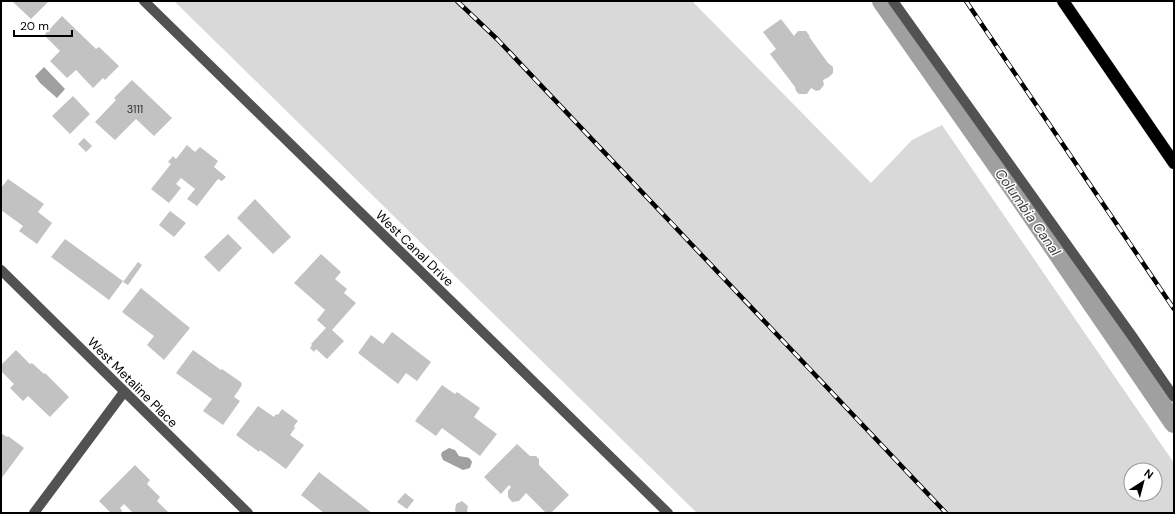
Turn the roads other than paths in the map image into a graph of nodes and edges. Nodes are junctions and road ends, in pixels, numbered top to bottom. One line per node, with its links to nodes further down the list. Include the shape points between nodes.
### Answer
1 (144, 1): 10 (street, West Canal Drive)
2 (893, 1): 7 (street)
3 (1063, 1): 4 (highway)
4 (1174, 163)
5 (1, 270): 6 (street, West Metaline Place)
6 (124, 392): 8 (street); 9 (street, West Metaline Place)
7 (1174, 397)
8 (34, 513)
9 (248, 513)
10 (668, 513)

